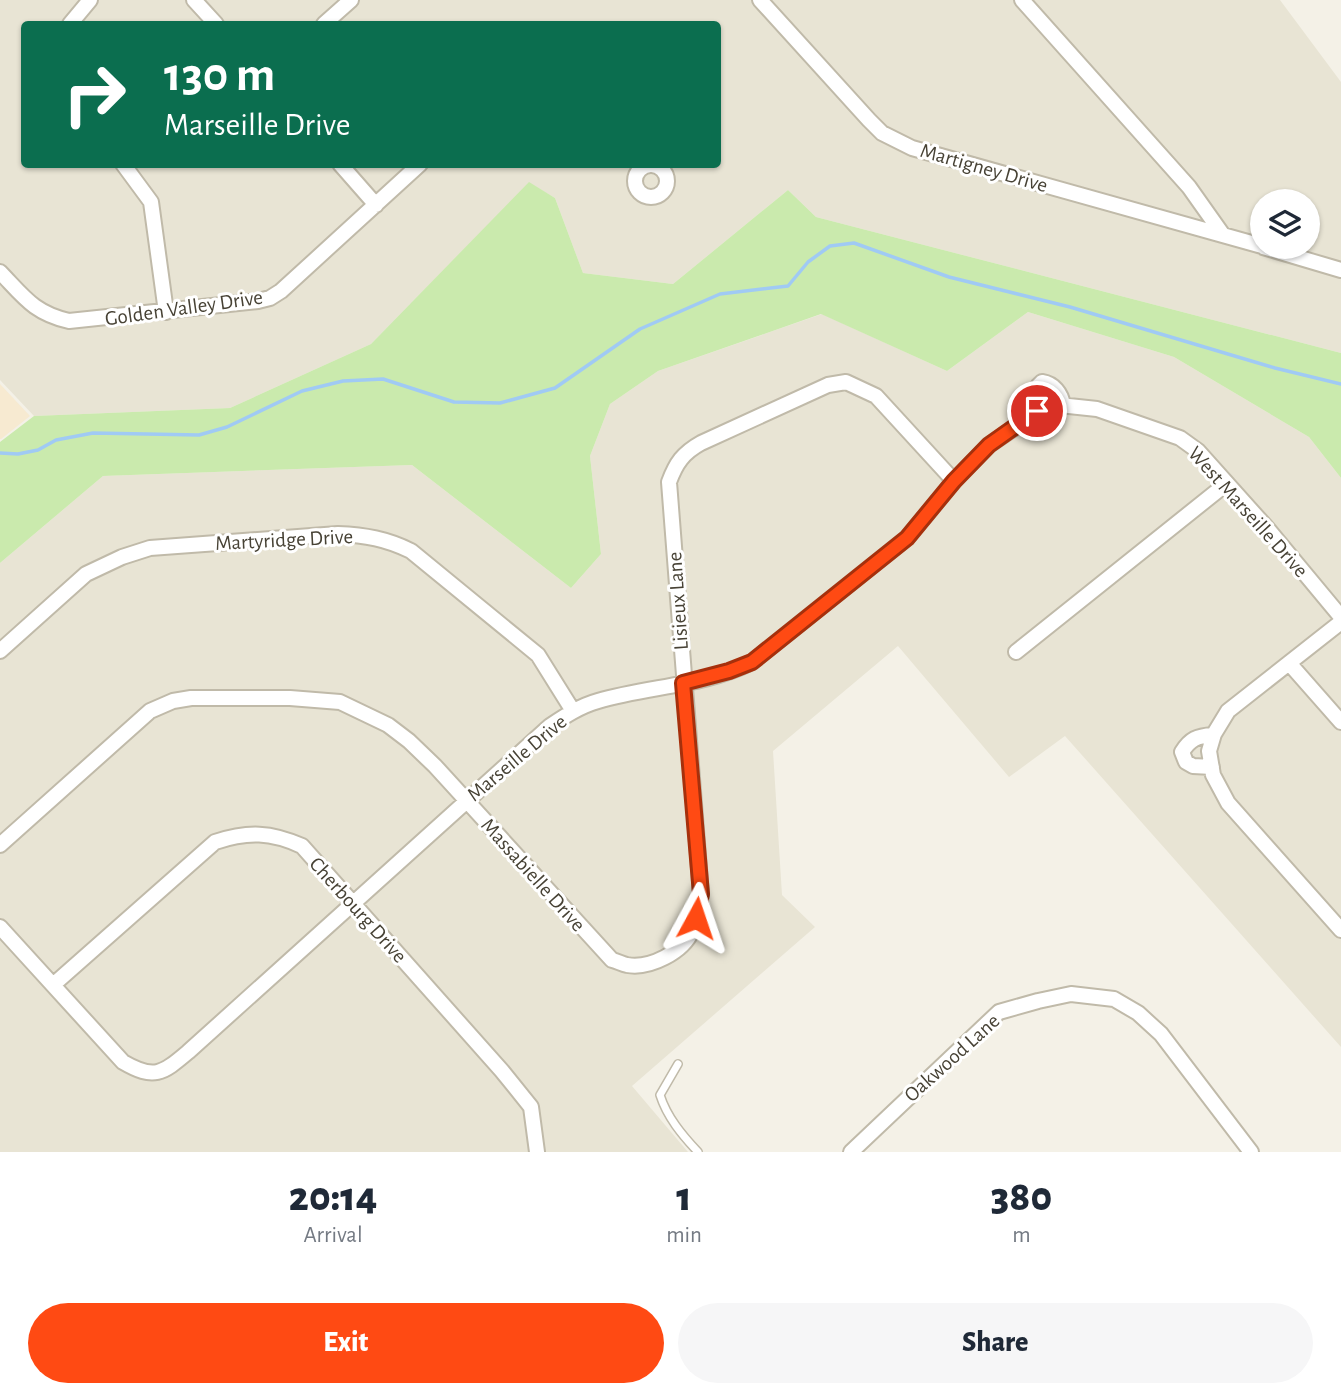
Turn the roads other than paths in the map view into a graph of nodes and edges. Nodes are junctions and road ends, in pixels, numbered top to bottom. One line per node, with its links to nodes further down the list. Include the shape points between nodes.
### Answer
1 (90, 0): 6 (street)
2 (194, 0): 7 (street)
3 (351, 0): 8 (street)
4 (760, 0): 13 (street, Martigney Drive, via 882,133 912,148)
5 (1022, 0): 13 (street, via 1189,187)
6 (72, 21)
7 (213, 21)
8 (327, 21)
9 (126, 168): 18 (street, via 151,202)
10 (344, 168): 12 (street)
11 (416, 168): 12 (street, Golden Valley Drive)
12 (376, 205): 18 (street, Golden Valley Drive, via 270,298)
13 (1223, 235): 14 (street, Martigney Drive)
14 (1250, 243)
15 (1303, 259): 16 (street, Martigney Drive)
16 (1341, 270)
17 (0, 272): 18 (street, Golden Valley Drive, via 35,309 55,318 84,321)
18 (166, 312)
19 (1050, 407): 20 (street, Marseille Drive, via 989,445); 21 (street, West Marseille Drive, via 1097,409 1180,438 1198,451)
20 (954, 481): 26 (street, Marseille Drive, via 907,538 752,662); 26 (street, Lisieux Lane, via 876,396 846,382 828,385 686,452 669,482)
21 (1226, 484): 22 (street, West Marseille Drive); 24 (street)
22 (1341, 619): 25 (street)
23 (0, 651): 27 (street, Martyridge Drive, via 86,574 133,553 150,548 362,535 411,551 491,615 538,655)
24 (1016, 652)
25 (1289, 663): 28 (street); 29 (street, via 1228,711)
26 (683, 683): 27 (street, Marseille Drive, via 597,701); 36 (street, Lisieux Lane, via 701,894 691,934 681,947)
27 (573, 711): 31 (street, Marseille Drive)
28 (1341, 722)
29 (1213, 735): 30 (street); 30 (street, via 1189,740 1182,752 1193,766)
30 (1212, 767): 35 (street, via 1228,803)
31 (465, 801): 32 (street, Massabielle Drive, via 409,741 388,725 340,702 191,698 150,711); 33 (street, Marseille Drive); 36 (street, Massabielle Drive, via 612,960)
32 (0, 845)
33 (352, 904): 37 (street, Cherbourg Drive, via 302,846 279,836 236,835 205,850); 37 (street, Marseille Drive, via 161,1071 149,1074 123,1062); 39 (street, Cherbourg Drive, via 531,1107)
34 (0, 927): 37 (street)
35 (1341, 930)
36 (647, 964)
37 (53, 985)
38 (678, 1064): 40 (lane, via 660,1095 681,1134)
39 (537, 1152)
40 (698, 1152)
41 (851, 1152): 42 (street, Oakwood Lane, via 999,1012 1071,995 1114,999 1138,1013 1161,1034)
42 (1251, 1152)

